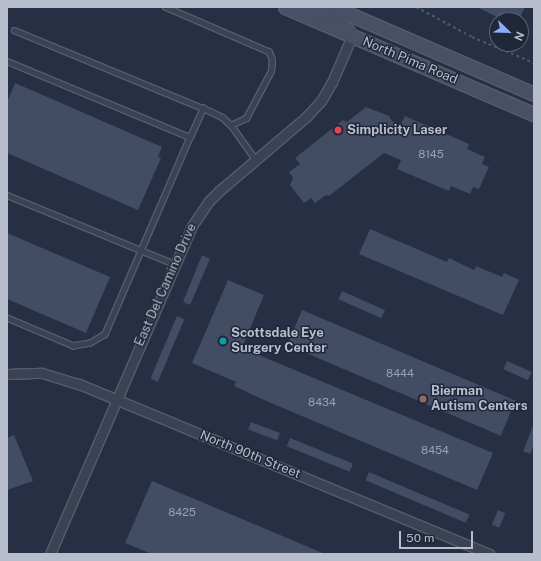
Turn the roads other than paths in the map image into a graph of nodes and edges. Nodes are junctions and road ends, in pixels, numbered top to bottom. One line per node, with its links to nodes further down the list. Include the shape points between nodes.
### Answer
1 (165, 7): 11 (lane, via 269,52 272,60 271,71 246,118)
2 (285, 7): 6 (main road, North Pima Road)
3 (311, 7): 6 (main road, via 333,16)
4 (333, 7): 8 (main road, North Pima Road)
5 (14, 30): 9 (lane)
6 (352, 36): 8 (main road, via 360,32 373,33 494,85); 10 (main road, North Pima Road); 13 (street, East Del Camino Drive, via 321,101)
7 (7, 61): 12 (lane)
8 (533, 93)
9 (203, 108): 11 (lane, via 222,117); 12 (lane)
10 (534, 114)
11 (231, 125): 13 (lane)
12 (190, 137): 15 (lane)
13 (256, 160): 16 (street, East Del Camino Drive, via 219,191 199,214)
14 (7, 195): 15 (lane)
15 (141, 250): 16 (lane); 17 (lane, via 105,334 90,343 73,346)
16 (174, 264): 19 (street, East Del Camino Drive)
17 (7, 318)
18 (7, 374): 19 (street, North 90th Street, via 42,373 64,378)
19 (116, 399): 20 (street, East Del Camino Drive); 21 (street, North 90th Street)
20 (50, 554)
21 (489, 554)

